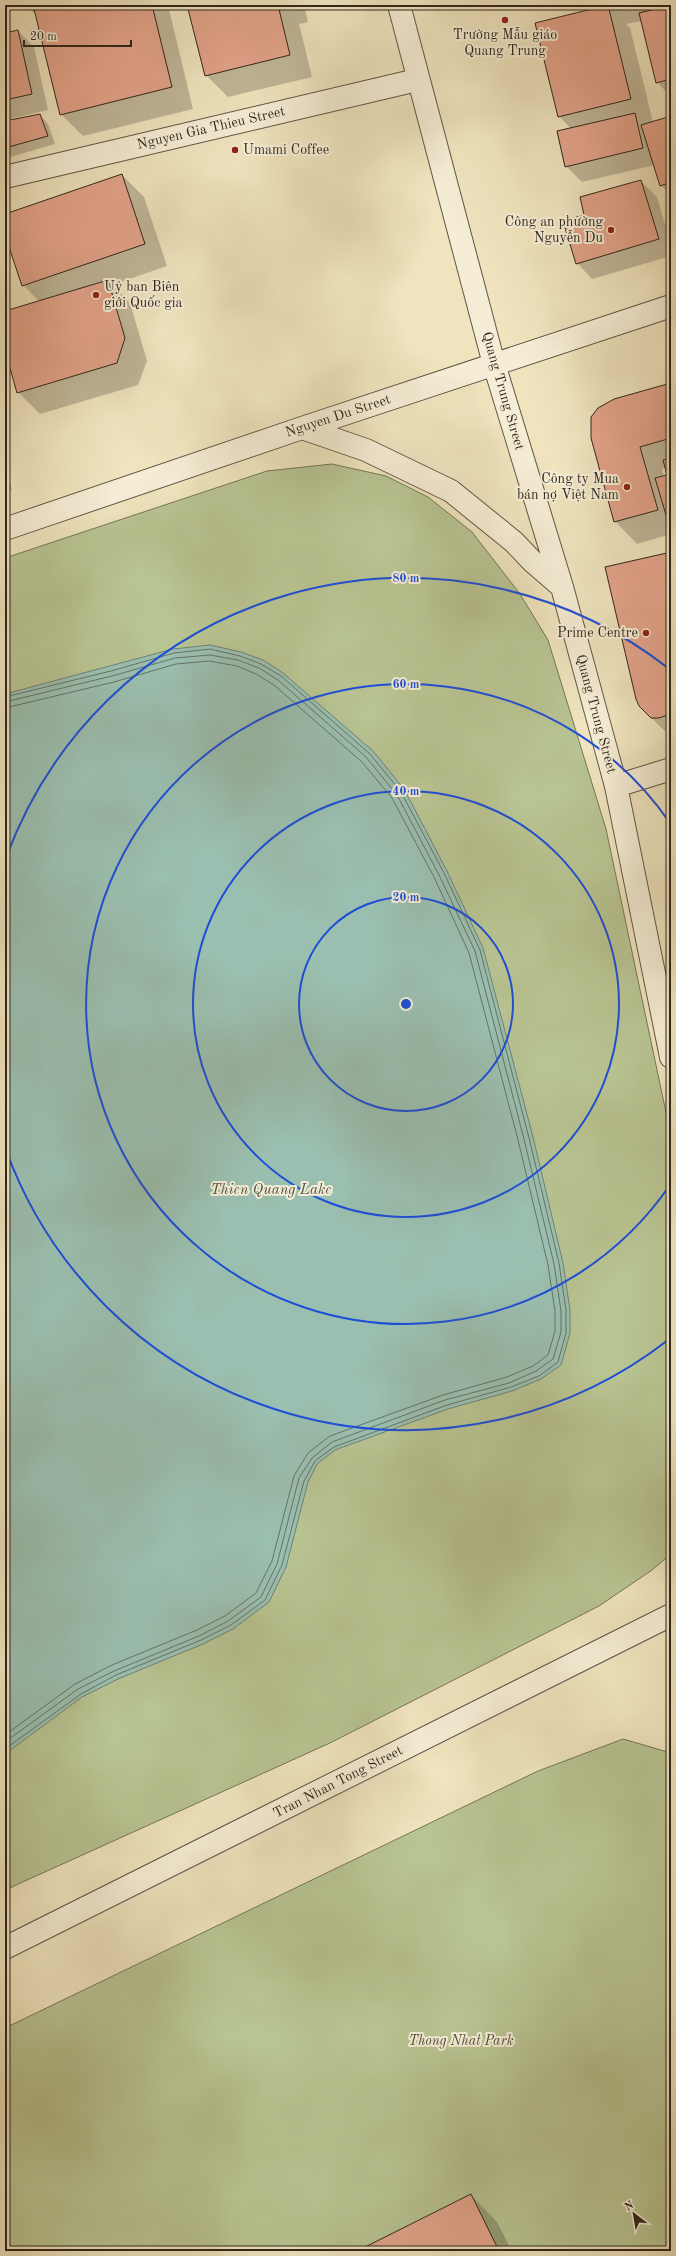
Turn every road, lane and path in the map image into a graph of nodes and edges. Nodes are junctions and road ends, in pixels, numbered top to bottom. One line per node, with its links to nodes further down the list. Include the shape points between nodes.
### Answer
1 (399, 5): 2 (street, Quang Trung Street)
2 (417, 80): 3 (street, Nguyen Gia Thieu Street); 5 (street, Quang Trung Street)
3 (5, 177)
4 (671, 306): 5 (street, Nguyen Du Street)
5 (494, 364): 6 (street, Nguyen Du Street); 8 (street, Quang Trung Street)
6 (302, 428): 7 (street, Nguyen Du Street); 8 (street, via 366,450 451,491 514,542)
7 (5, 529)
8 (562, 587): 10 (street, Quang Trung Street)
9 (671, 769): 10 (street)
10 (616, 786): 11 (street, Quang Trung Street)
11 (671, 1057)
12 (671, 1615): 13 (street, Tran Nhan Tong Street)
13 (5, 1948)

